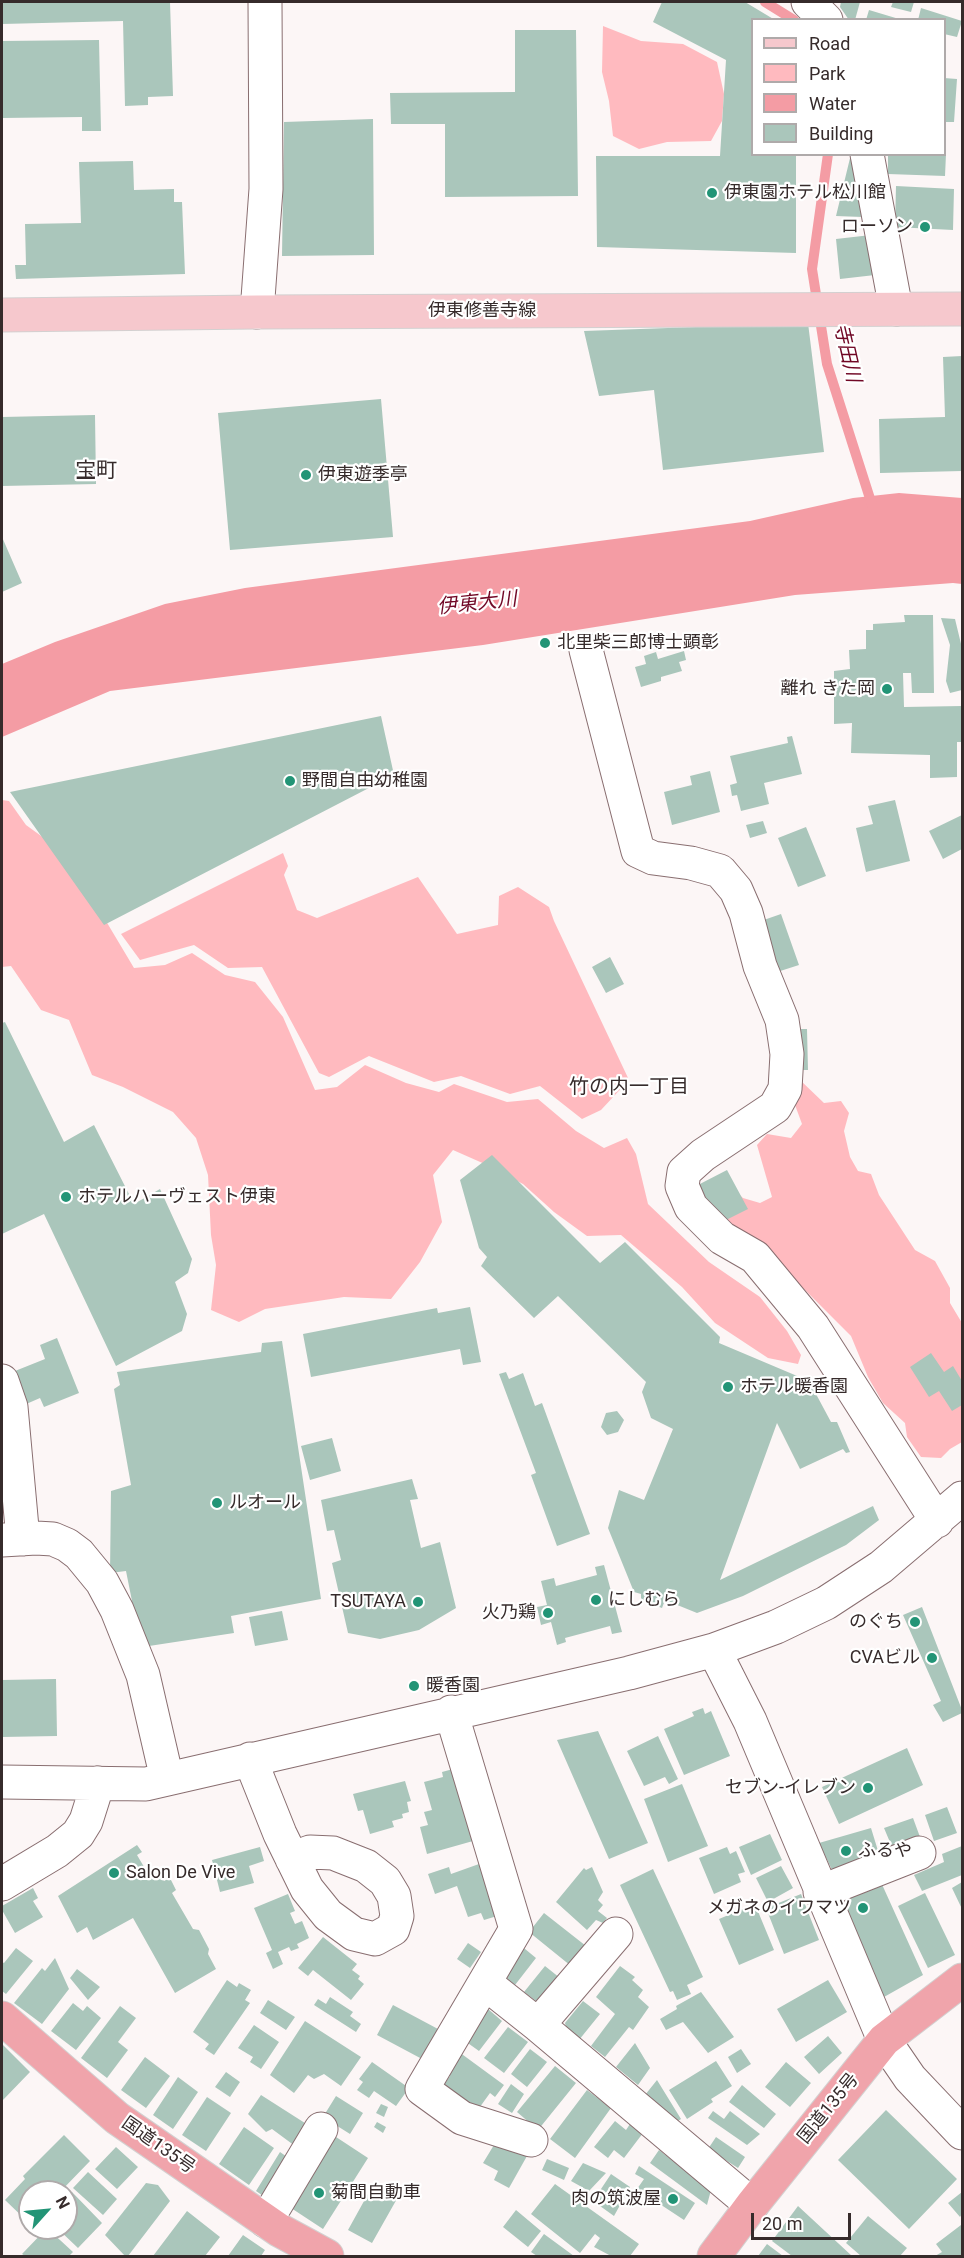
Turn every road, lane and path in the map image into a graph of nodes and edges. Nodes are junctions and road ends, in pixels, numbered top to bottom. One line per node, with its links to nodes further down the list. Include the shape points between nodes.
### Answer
1 (265, 2): 7 (street, via 266,189)
2 (808, 2): 3 (street)
3 (824, 18)
4 (867, 156): 5 (street)
5 (896, 309): 6 (main road, 伊東修善寺線); 7 (main road, 伊東修善寺線)
6 (963, 309)
7 (257, 312): 8 (main road, 伊東修善寺線)
8 (2, 315)
9 (586, 650): 12 (street, via 638,851 653,858 720,871 736,890 746,913 760,966 782,1020 787,1054 785,1089 774,1107 684,1172 682,1186 691,1207 722,1238 755,1257 806,1319)
10 (2, 1381): 13 (street, via 11,1407)
11 (963, 1498): 12 (street)
12 (937, 1521): 14 (street, via 881,1567 826,1603)
13 (12, 1540): 17 (street, via 53,1539 67,1545 102,1582 143,1675)
14 (714, 1650): 15 (street); 23 (street, via 750,1721)
15 (451, 1712): 16 (street); 26 (street, via 516,1929)
16 (250, 1759): 17 (street); 21 (street)
17 (167, 1779): 19 (street, via 146,1784)
18 (2, 1782): 19 (street)
19 (98, 1783): 22 (street, via 78,1834)
20 (919, 1853): 23 (street)
21 (292, 1858)
22 (2, 1884)
23 (820, 1892): 29 (street)
24 (616, 1934): 28 (street)
25 (963, 1980): 29 (highway, 国道135号)
26 (485, 1983): 28 (street); 32 (street, via 422,2089 462,2118)
27 (2, 2018): 34 (highway, 国道135号, via 117,2118)
28 (538, 2025): 33 (street)
29 (884, 2040): 31 (street, via 910,2078); 33 (highway, 国道135号)
30 (321, 2129): 34 (street)
31 (963, 2133)
32 (531, 2140)
33 (752, 2205): 36 (highway, 国道135号)
34 (266, 2221): 35 (highway, 国道135号)
35 (327, 2256)
36 (714, 2256)

